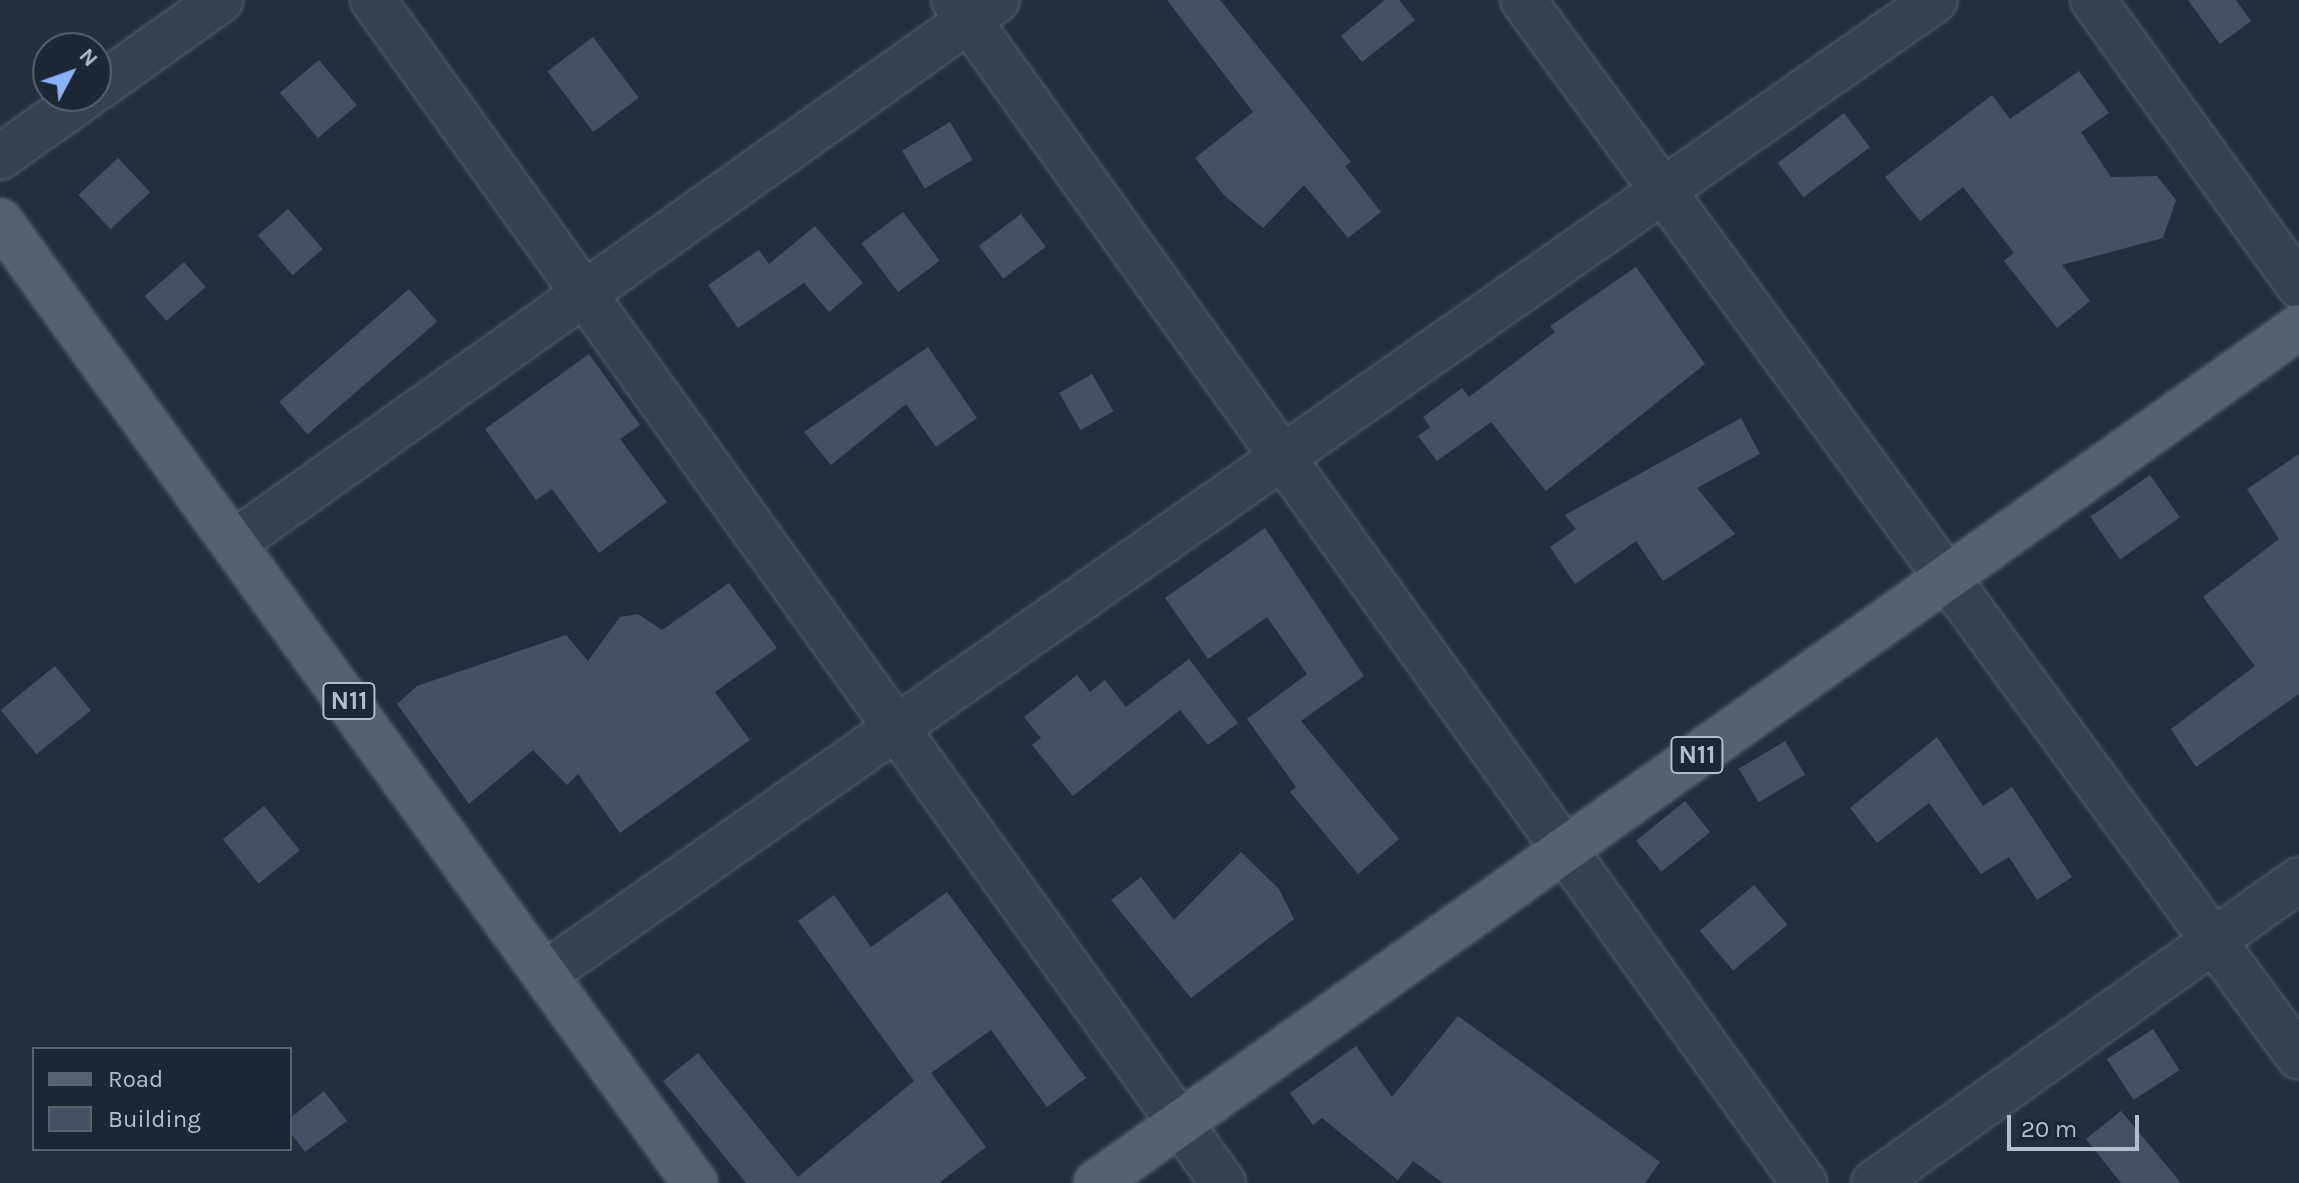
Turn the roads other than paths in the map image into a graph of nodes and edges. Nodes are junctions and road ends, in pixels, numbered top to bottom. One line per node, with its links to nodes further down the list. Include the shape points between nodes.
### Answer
1 (221, 0): 7 (street)
2 (373, 0): 13 (street)
3 (1523, 0): 10 (street)
4 (1935, 0): 10 (street)
5 (2093, 0): 12 (street)
6 (973, 7): 13 (street); 15 (street)
7 (112, 78)
8 (63, 112): 9 (street)
9 (0, 157)
10 (1663, 190): 15 (street); 17 (street)
11 (0, 221): 16 (main road, N11)
12 (2299, 286)
13 (585, 294): 16 (street); 18 (street)
14 (2299, 327): 17 (main road, N11)
15 (1282, 457): 18 (street); 19 (street)
16 (235, 542): 22 (main road, N11)
17 (1947, 577): 19 (main road, N11); 21 (street)
18 (896, 728): 22 (street); 24 (street)
19 (1565, 849): 24 (main road, N11); 28 (street)
20 (2299, 880): 21 (street)
21 (2214, 941): 23 (street); 29 (street)
22 (545, 974): 25 (main road, N11)
23 (2299, 1057)
24 (1180, 1123): 26 (main road, N11); 27 (street)
25 (695, 1183)
26 (1096, 1183)
27 (1223, 1183)
28 (1804, 1183)
29 (1874, 1183)

